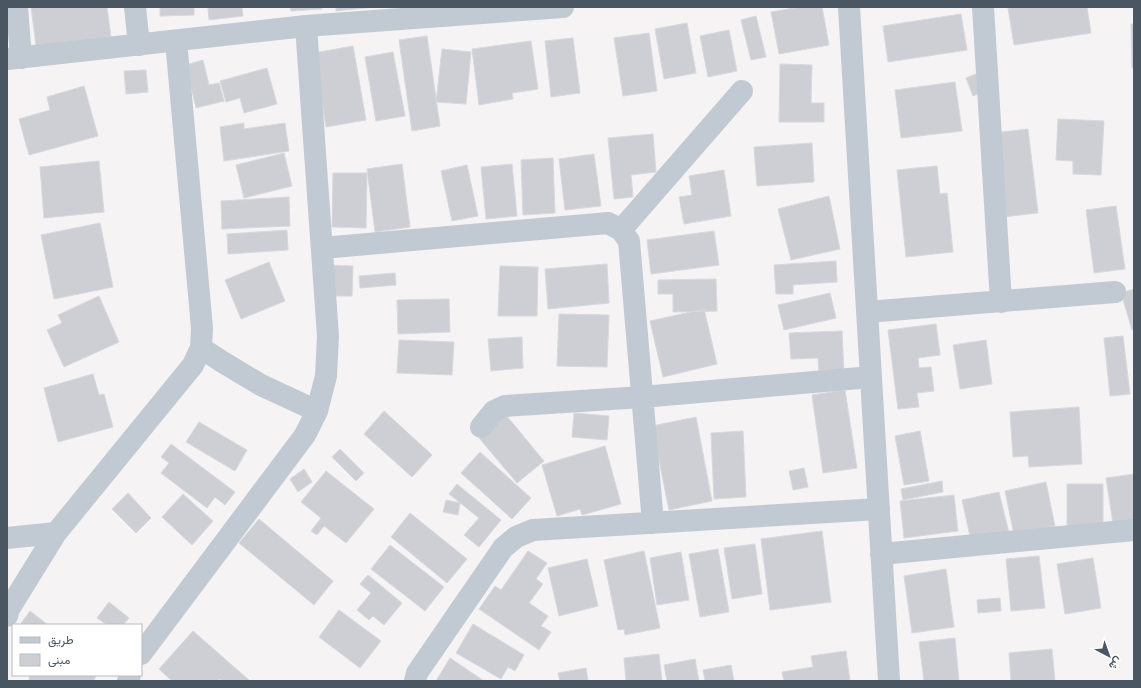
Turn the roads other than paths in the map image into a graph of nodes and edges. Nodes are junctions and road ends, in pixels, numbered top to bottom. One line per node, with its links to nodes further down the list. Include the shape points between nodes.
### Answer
1 (17, 7): 9 (street)
2 (135, 7): 8 (street)
3 (563, 7): 6 (street)
4 (849, 7): 15 (street)
5 (984, 7): 14 (street)
6 (306, 26): 7 (street); 12 (street)
7 (176, 41): 8 (street); 16 (street, via 202,328)
8 (139, 45): 9 (street)
9 (14, 59)
10 (742, 91): 11 (street)
11 (621, 230): 12 (street, via 608,223); 18 (street, via 629,242)
12 (322, 248): 19 (street, via 328,336 326,376)
13 (1115, 292): 14 (street)
14 (1001, 302): 15 (street)
15 (867, 312): 17 (street)
16 (201, 348): 19 (street, via 261,385); 24 (street, via 193,365)
17 (871, 377): 18 (street); 21 (street)
18 (642, 397): 20 (street, via 505,406 494,411); 22 (street)
19 (317, 411): 28 (street, via 305,435)
20 (481, 428)
21 (879, 509): 22 (street); 26 (street)
22 (653, 523): 29 (street, via 533,530 516,537 503,548 417,673)
23 (1134, 530): 26 (street)
24 (56, 533): 25 (street); 27 (street)
25 (7, 538)
26 (881, 554): 30 (street)
27 (7, 616)
28 (142, 653)
29 (415, 681)
30 (889, 681)

